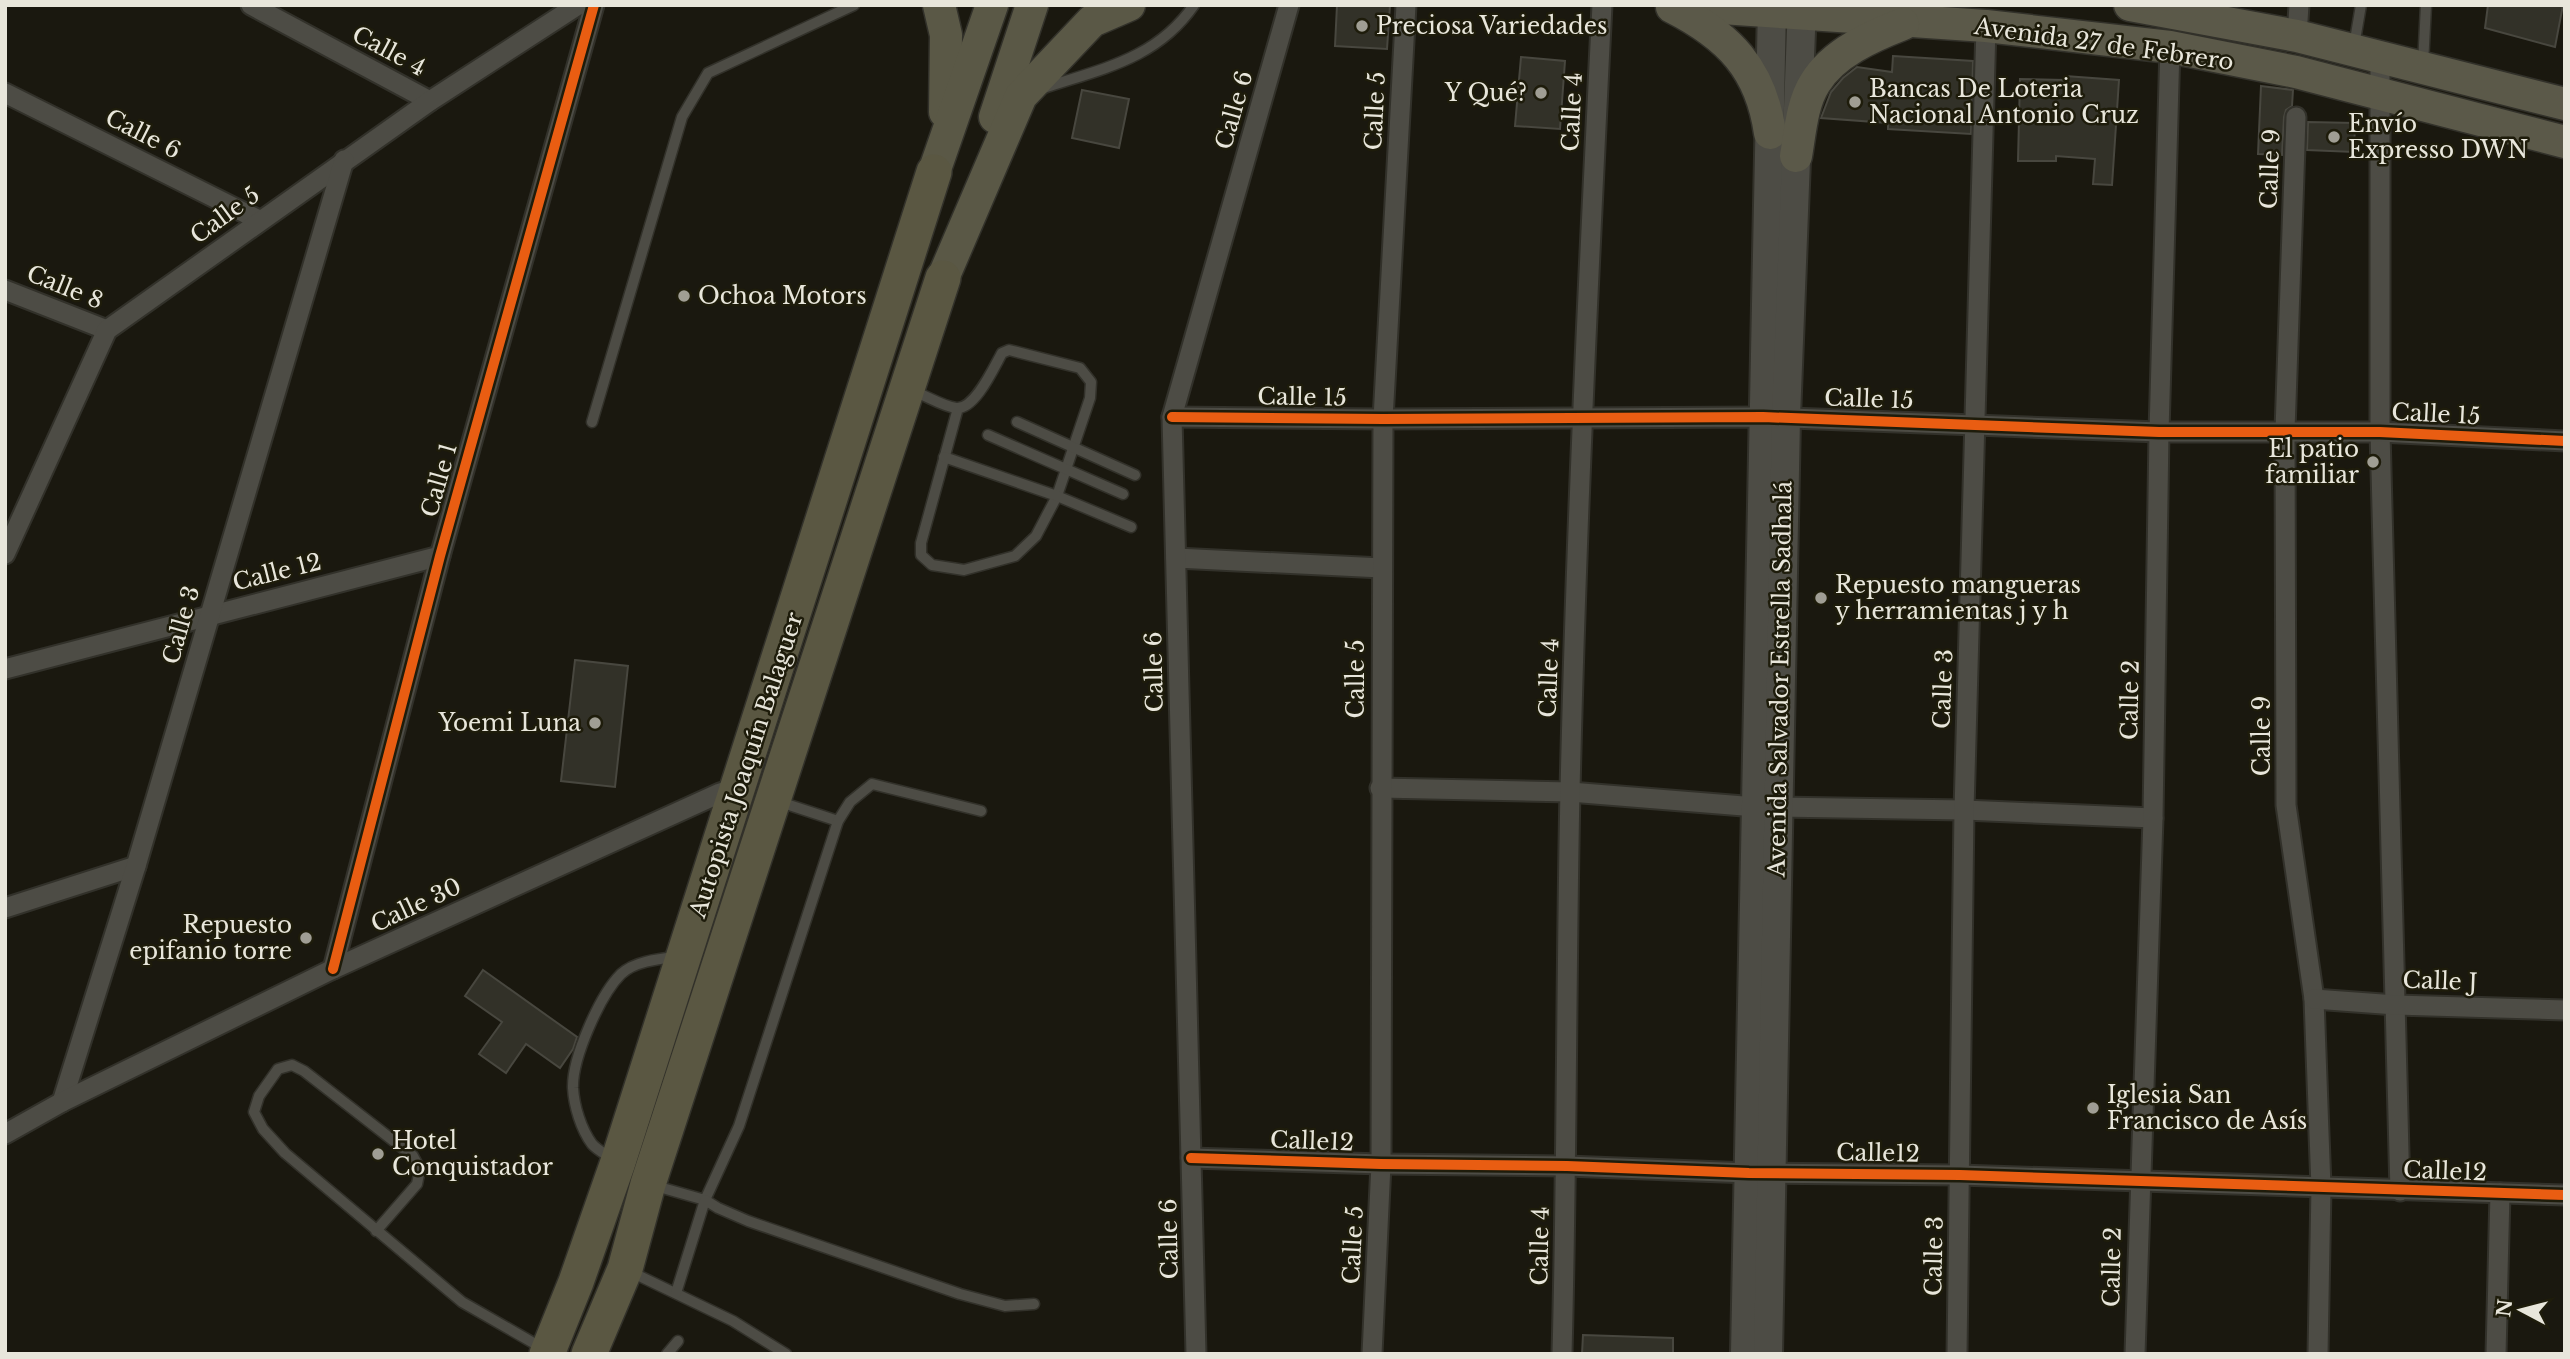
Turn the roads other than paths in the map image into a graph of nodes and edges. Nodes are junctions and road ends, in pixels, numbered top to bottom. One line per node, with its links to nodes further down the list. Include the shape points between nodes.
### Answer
1 (251, 5): 29 (street, Calle 4)
2 (578, 5): 29 (street, Calle 5)
3 (594, 5): 63 (street, Calle 1)
4 (854, 5): 47 (lane, via 708,74 682,117)
5 (939, 5): 36 (highway, via 947,68 945,115)
6 (992, 5): 36 (highway)
7 (1032, 5): 38 (highway)
8 (1129, 5): 27 (highway, via 1092,22)
9 (1194, 5): 27 (lane, via 1154,46 1115,67)
10 (1289, 5): 43 (street, Calle 6)
11 (1406, 5): 46 (street, Calle 5)
12 (1602, 5): 45 (street, Calle 4)
13 (1667, 5): 32 (main road, via 1700,23 1737,55 1755,79)
14 (1677, 5): 19 (main road, Avenida 27 de Febrero)
15 (2130, 5): 22 (main road, Avenida 27 de Febrero)
16 (2299, 5): 22 (street)
17 (2361, 5): 24 (lane)
18 (2426, 5): 25 (lane)
19 (1787, 9): 20 (main road, Avenida 27 de Febrero); 32 (main road, Avenida Salvador Estrella Sadhalá); 34 (main road, Avenida Salvador Estrella Sadhalá)
20 (1908, 22): 21 (main road, Avenida 27 de Febrero); 34 (main road, via 1873,36 1833,62 1814,83)
21 (1986, 26): 23 (main road, Avenida 27 de Febrero); 49 (street, Calle 3)
22 (2297, 36): 24 (main road, Avenida 27 de Febrero)
23 (2170, 47): 28 (main road, Avenida 27 de Febrero, via 2296,72); 51 (street, Calle 2)
24 (2367, 55): 25 (main road, Avenida 27 de Febrero); 28 (street)
25 (2423, 69): 30 (main road, Avenida 27 de Febrero)
26 (5, 93): 37 (street, Calle 6)
27 (1021, 96): 38 (highway)
28 (2382, 96): 33 (main road, Avenida 27 de Febrero); 52 (street)
29 (430, 101): 35 (street, Calle 5)
30 (2565, 104)
31 (2296, 117): 50 (street, Calle 9)
32 (1770, 133): 44 (main road, Avenida Salvador Estrella Sadhalá)
33 (2565, 142)
34 (1796, 156): 44 (main road, Avenida Salvador Estrella Sadhalá)
35 (344, 160): 37 (street, Calle 5); 66 (street, Calle 3)
36 (934, 172): 68 (highway, Autopista Joaquín Balaguer)
37 (259, 220): 40 (street, Calle 5)
38 (943, 278): 41 (highway, Autopista Joaquín Balaguer)
39 (5, 290): 40 (street, Calle 8)
40 (107, 330): 62 (street, Calle 5)
41 (907, 389): 42 (lane); 71 (highway, Autopista Joaquín Balaguer)
42 (958, 408): 55 (lane, via 977,396 1005,351 1080,368 1091,382 1090,398); 56 (lane)
43 (1172, 416): 46 (street, Calle 15); 64 (street, Calle 6)
44 (1774, 417): 45 (street, Calle 15); 49 (street, Calle 15); 72 (main road, Avenida Salvador Estrella Sadhalá)
45 (1582, 418): 46 (street, Calle 15); 70 (street, Calle 4)
46 (1383, 419): 65 (street, Calle 5)
47 (592, 422)
48 (1017, 422): 55 (lane)
49 (1975, 423): 51 (street, Calle 15); 73 (street, Calle 3)
50 (2285, 430): 51 (street, Calle 15); 52 (street, Calle 15); 81 (street, Calle 9, via 2286,805)
51 (2159, 432): 75 (street, Calle 2)
52 (2380, 432): 54 (street, Calle 15); 82 (street)
53 (988, 435): 57 (lane)
54 (2565, 441)
55 (1073, 446): 57 (lane); 58 (lane)
56 (944, 457): 60 (lane); 60 (lane, via 921,543 921,555 932,565 964,570 1015,556 1036,536)
57 (1065, 468): 59 (lane); 60 (lane)
58 (1135, 475)
59 (1123, 494)
60 (1057, 496): 61 (lane)
61 (1131, 527)
62 (5, 554)
63 (440, 556): 66 (street, Calle 12); 80 (street, Calle 1)
64 (1176, 558): 65 (street); 86 (street, Calle 6)
65 (1382, 568): 69 (street, Calle 5)
66 (209, 615): 67 (street, Calle 12); 77 (street, Calle 3)
67 (5, 668)
68 (739, 787): 79 (highway, Autopista Joaquín Balaguer); 80 (street, Calle 30)
69 (1380, 788): 70 (street); 88 (street, Calle 5)
70 (1570, 792): 72 (street); 89 (street, Calle 4)
71 (773, 800): 76 (lane); 93 (highway, Autopista Joaquín Balaguer)
72 (1767, 807): 73 (street); 90 (main road, Avenida Salvador Estrella Sadhalá)
73 (1964, 810): 75 (street); 91 (street, Calle 3)
74 (981, 811): 76 (lane, via 872,784 850,802)
75 (2152, 818): 92 (street, Calle 2)
76 (838, 821): 98 (lane, via 738,1126)
77 (136, 866): 78 (street); 84 (street, Calle 3)
78 (5, 908)
79 (685, 956): 87 (highway, Autopista Joaquín Balaguer); 87 (lane, via 651,960 622,973 598,1005 581,1048 573,1086 581,1124 594,1146)
80 (333, 969): 84 (street, Calle 30)
81 (2314, 999): 82 (street, Calle J); 94 (street, Calle 9)
82 (2396, 1004): 83 (street, Calle J); 95 (street)
83 (2565, 1010)
84 (62, 1102): 85 (street, Calle 30)
85 (5, 1134)
86 (1191, 1158): 88 (street, Calle12); 108 (street, Calle 6)
87 (618, 1162): 104 (highway, Autopista Joaquín Balaguer)
88 (1381, 1164): 89 (street, Calle12); 109 (street, Calle 5)
89 (1567, 1166): 90 (street, Calle12); 110 (street, Calle 4)
90 (1760, 1173): 91 (street, Calle12); 111 (main road, Avenida Salvador Estrella Sadhalá); 112 (main road, Avenida Salvador Estrella Sadhalá)
91 (1960, 1175): 92 (street, Calle12); 113 (street, Calle 3)
92 (2139, 1180): 94 (street, Calle12); 114 (street, Calle 2)
93 (648, 1184): 98 (lane); 100 (highway, Autopista Joaquín Balaguer)
94 (2321, 1187): 95 (street, Calle12); 115 (street, Calle 9)
95 (2400, 1191): 96 (street, Calle12)
96 (2500, 1193): 97 (street, Calle12); 116 (street)
97 (2565, 1195)
98 (705, 1200): 101 (lane); 102 (lane, via 748,1221 960,1294 1006,1306)
99 (376, 1231): 99 (lane, via 263,1129 254,1112 278,1069 292,1065 304,1071 413,1156 420,1169 417,1184); 104 (lane, via 462,1302)
100 (625, 1269): 101 (lane); 105 (highway, Autopista Joaquín Balaguer)
101 (676, 1293): 107 (lane)
102 (1034, 1304)
103 (678, 1341): 106 (lane)
104 (547, 1352)
105 (590, 1354)
106 (667, 1354)
107 (786, 1354)
108 (1196, 1354)
109 (1372, 1354)
110 (1562, 1354)
111 (1745, 1354)
112 (1768, 1354)
113 (1957, 1354)
114 (2135, 1354)
115 (2318, 1354)
116 (2496, 1354)

